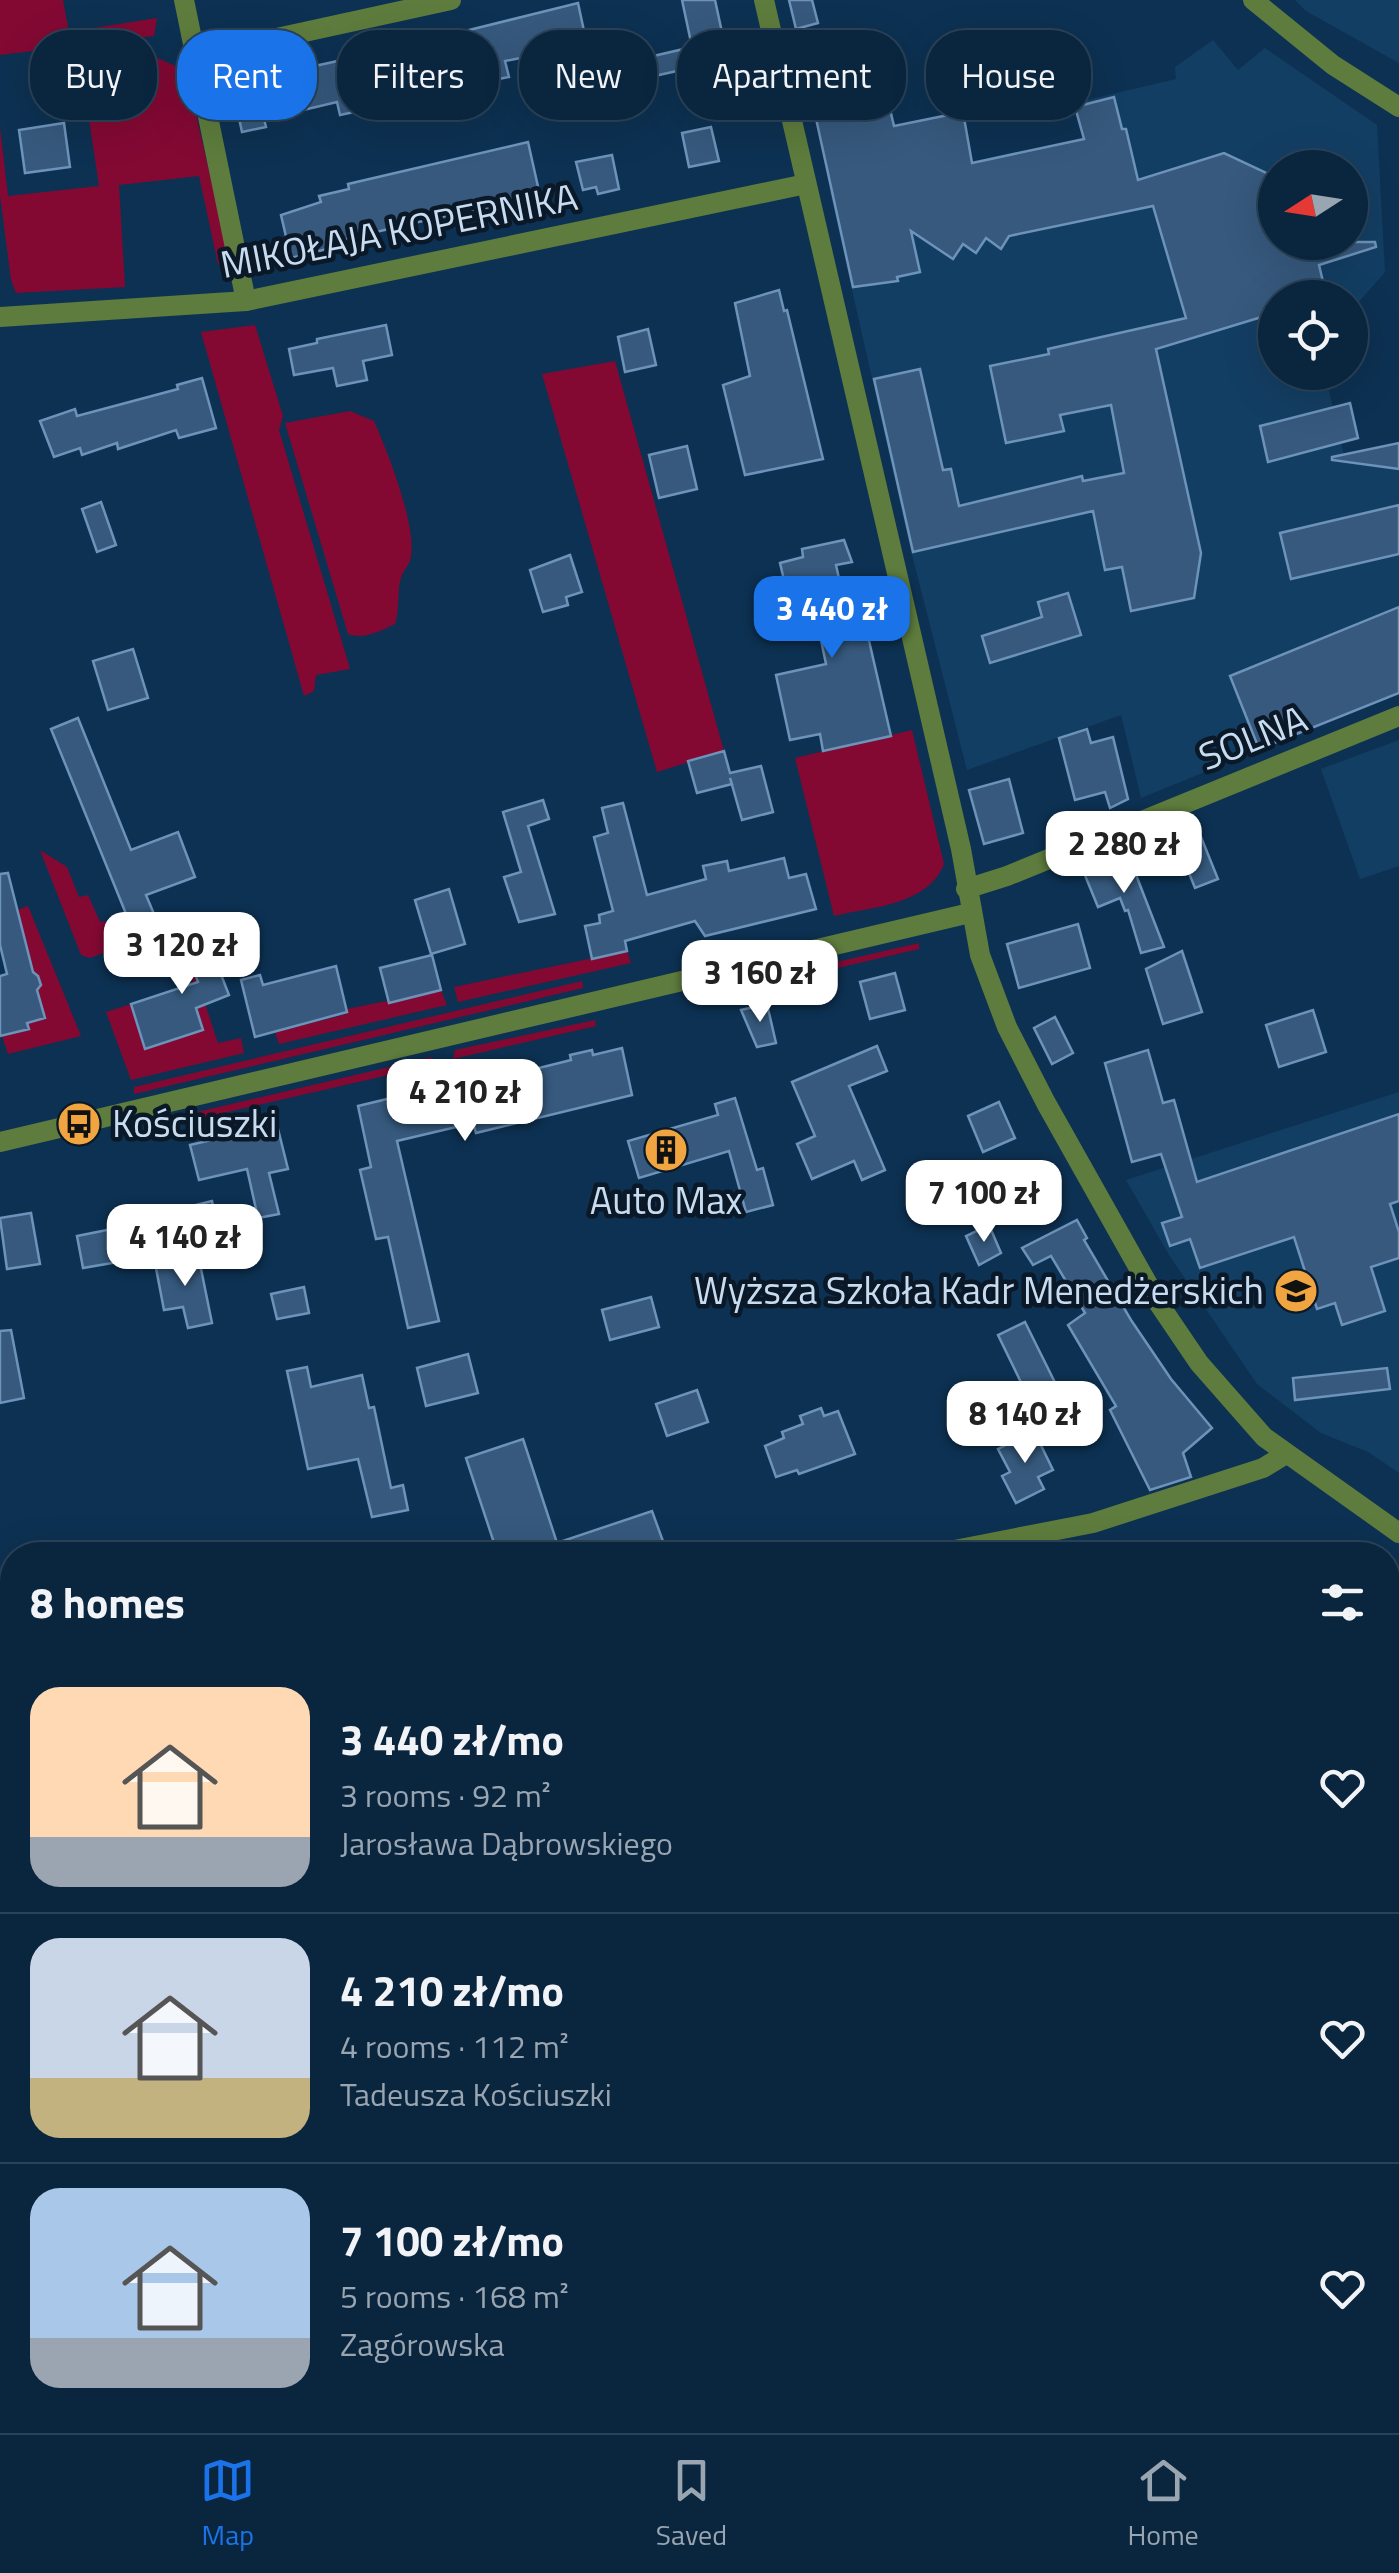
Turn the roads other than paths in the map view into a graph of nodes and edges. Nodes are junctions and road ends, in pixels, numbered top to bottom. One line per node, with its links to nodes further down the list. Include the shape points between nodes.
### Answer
1 (184, 0): 5 (street)
2 (451, 0): 6 (street)
3 (764, 0): 9 (street)
4 (1253, 0): 7 (street, via 1333,65)
5 (189, 30)
6 (313, 30)
7 (1399, 107)
8 (208, 120): 10 (street)
9 (806, 184): 10 (street, MIKOŁAJA KOPERNIKA); 13 (street)
10 (246, 301): 11 (street, MIKOŁAJA KOPERNIKA)
11 (0, 317)
12 (1399, 716): 13 (street, SOLNA)
13 (966, 889): 14 (street)
14 (970, 913): 15 (street); 16 (street, via 1007,1027 1136,1264 1199,1363)
15 (0, 1142)
16 (1286, 1454): 17 (street); 18 (street, via 1263,1468 1093,1524)
17 (1399, 1533)
18 (998, 1542)

